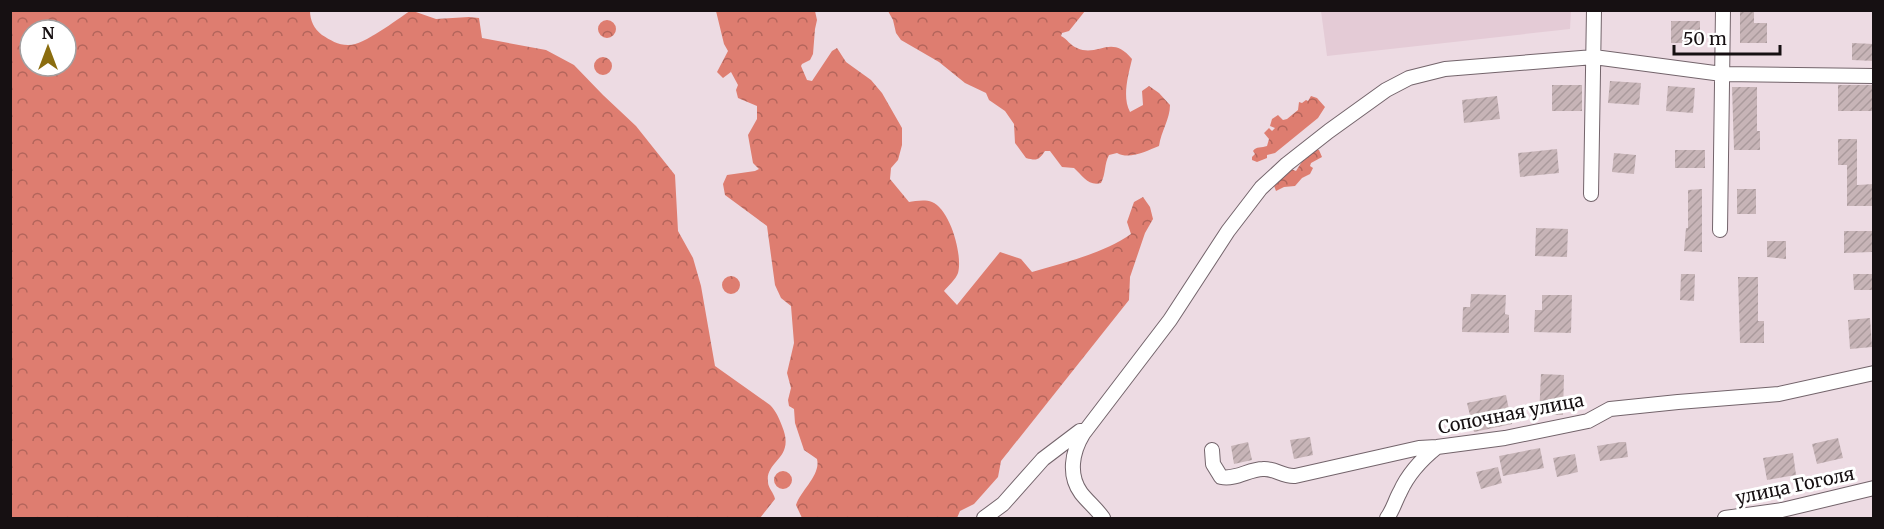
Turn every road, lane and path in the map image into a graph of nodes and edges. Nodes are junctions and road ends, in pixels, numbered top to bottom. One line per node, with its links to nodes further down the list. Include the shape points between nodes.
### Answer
1 (1594, 10): 3 (street)
2 (1723, 10): 4 (street)
3 (1594, 57): 4 (street); 6 (street); 9 (street, via 1429,72 1397,83 1353,113 1287,164 1254,196 1170,320)
4 (1722, 74): 5 (street); 7 (street)
5 (1874, 76)
6 (1591, 194)
7 (1720, 230)
8 (1874, 373): 10 (street, Сопочная улица, via 1779,394 1610,409 1588,421)
9 (1097, 415): 13 (street, via 1043,459); 16 (street, via 1077,444 1073,468 1078,488)
10 (1437, 447): 11 (street, Сопочная улица, via 1299,476 1264,469 1226,478 1214,467); 17 (street, via 1413,471)
11 (1212, 450)
12 (1874, 488): 18 (street, улица Гоголя)
13 (1008, 499): 14 (street); 15 (street)
14 (984, 519)
15 (1006, 519)
16 (1103, 519)
17 (1387, 519)
18 (1725, 519)

